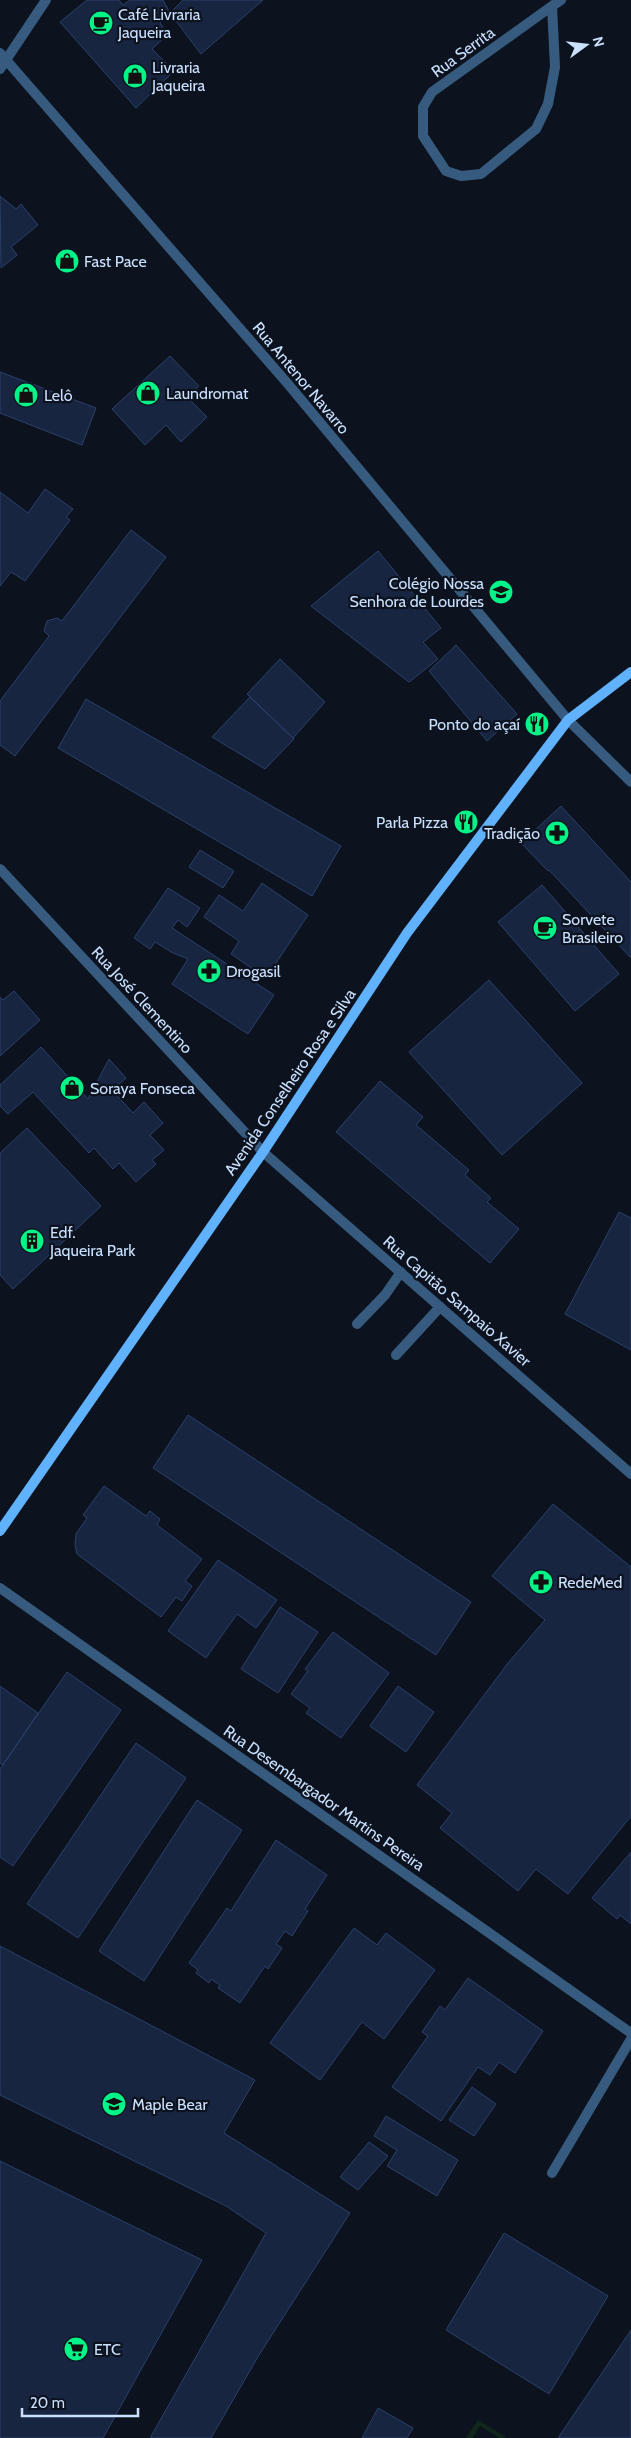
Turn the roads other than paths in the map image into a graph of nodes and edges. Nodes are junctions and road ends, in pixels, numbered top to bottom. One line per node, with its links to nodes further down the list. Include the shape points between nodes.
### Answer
1 (46, 0): 3 (street)
2 (557, 3): 2 (street, Rua Serrita, via 432,92 423,107 423,136 446,171 461,176 482,174 536,129 548,104 555,67)
3 (3, 57): 4 (street); 6 (street, Rua Antenor Navarro, via 288,384)
4 (0, 69)
5 (631, 672): 6 (main road, Avenida Conselheiro Rosa e Silva)
6 (568, 720): 7 (street, Rua Antenor Navarro); 9 (main road, Avenida Conselheiro Rosa e Silva, via 406,933)
7 (631, 782)
8 (0, 868): 9 (street, Rua José Clementino)
9 (263, 1152): 10 (street, Rua Capitão Sampaio Xavier); 15 (main road, Avenida Conselheiro Rosa e Silva)
10 (401, 1272): 11 (street, Rua Capitão Sampaio Xavier); 12 (street, via 385,1295)
11 (440, 1307): 13 (street); 14 (street, Rua Capitão Sampaio Xavier)
12 (357, 1324)
13 (396, 1355)
14 (631, 1474)
15 (0, 1531)
16 (0, 1588): 17 (street, Rua Desembargador Martins Pereira)
17 (631, 2033)
18 (631, 2039): 19 (street)
19 (552, 2173)

